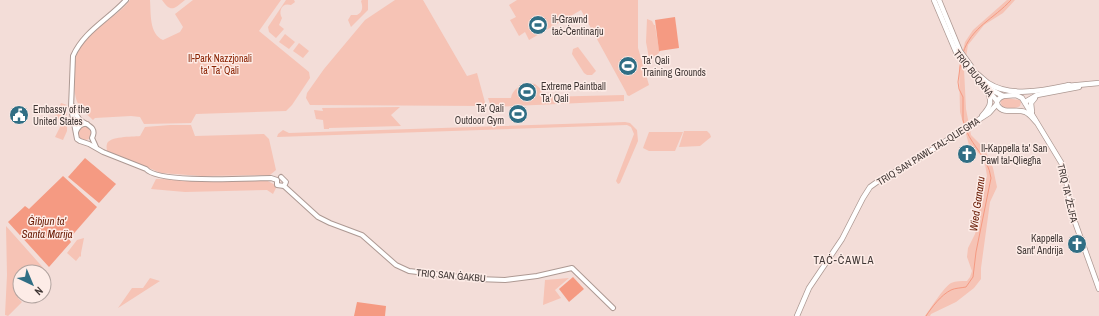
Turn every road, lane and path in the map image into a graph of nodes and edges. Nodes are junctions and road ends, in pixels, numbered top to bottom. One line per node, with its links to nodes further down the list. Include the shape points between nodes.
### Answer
1 (126, 0): 12 (main road, via 76,48 73,56)
2 (934, 0): 4 (main road, TRIQ BUQANA, via 949,39)
3 (939, 0): 4 (main road, TRIQ BUQANA)
4 (962, 56): 5 (main road, TRIQ BUQANA); 6 (main road, TRIQ BUQANA)
5 (976, 73): 8 (main road, via 1001,89 1037,91); 10 (main road, TRIQ BUQANA, via 991,89)
6 (979, 80): 13 (main road, TRIQ BUQANA); 20 (main road, via 991,103)
7 (1099, 84): 8 (main road); 9 (main road)
8 (1070, 85): 11 (main road)
9 (1049, 92): 14 (main road, via 1037,95); 18 (main road, via 1031,102 1031,110)
10 (1003, 96): 11 (main road); 13 (main road, TRIQ SAN PAWL TAL-QLIEGĦA)
11 (1020, 96): 14 (main road, TRIQ TA' ŻEJFA)
12 (71, 100): 19 (main road, via 77,116); 21 (main road)
13 (997, 103): 15 (main road, TRIQ BUQANA); 17 (main road, TRIQ SAN PAWL TAL-QLIEGĦA)
14 (1025, 104): 16 (main road); 18 (main road, TRIQ TA' ŻEJFA)
15 (1003, 110): 16 (main road, TRIQ SAN PAWL TAL-QLIEGĦA); 17 (main road, TRIQ SAN PAWL TAL-QLIEGĦA)
16 (1021, 111): 18 (main road, TRIQ TA' ŻEJFA)
17 (989, 113): 20 (main road, TRIQ SAN PAWL TAL-QLIEGĦA)
18 (1037, 123): 27 (main road, TRIQ TA' ŻEJFA, via 1062,164 1071,211)
19 (88, 124): 21 (main road, via 81,125); 22 (main road, via 93,129)
20 (973, 124): 29 (main road, TRIQ SAN PAWL TAL-QLIEGĦA, via 870,187 842,240 809,288)
21 (75, 132): 23 (main road, via 77,139)
22 (92, 138): 23 (main road); 24 (main road)
23 (83, 142): 24 (main road)
24 (98, 149): 26 (main road, via 159,176 195,179 271,178 277,180 277,185)
25 (280, 177): 26 (main road, via 286,182)
26 (284, 186): 28 (main road, TRIQ SAN ĠAKBU, via 318,217 362,235 396,265 409,271 504,280 572,268)
27 (1099, 289)
28 (613, 308)
29 (797, 316)

